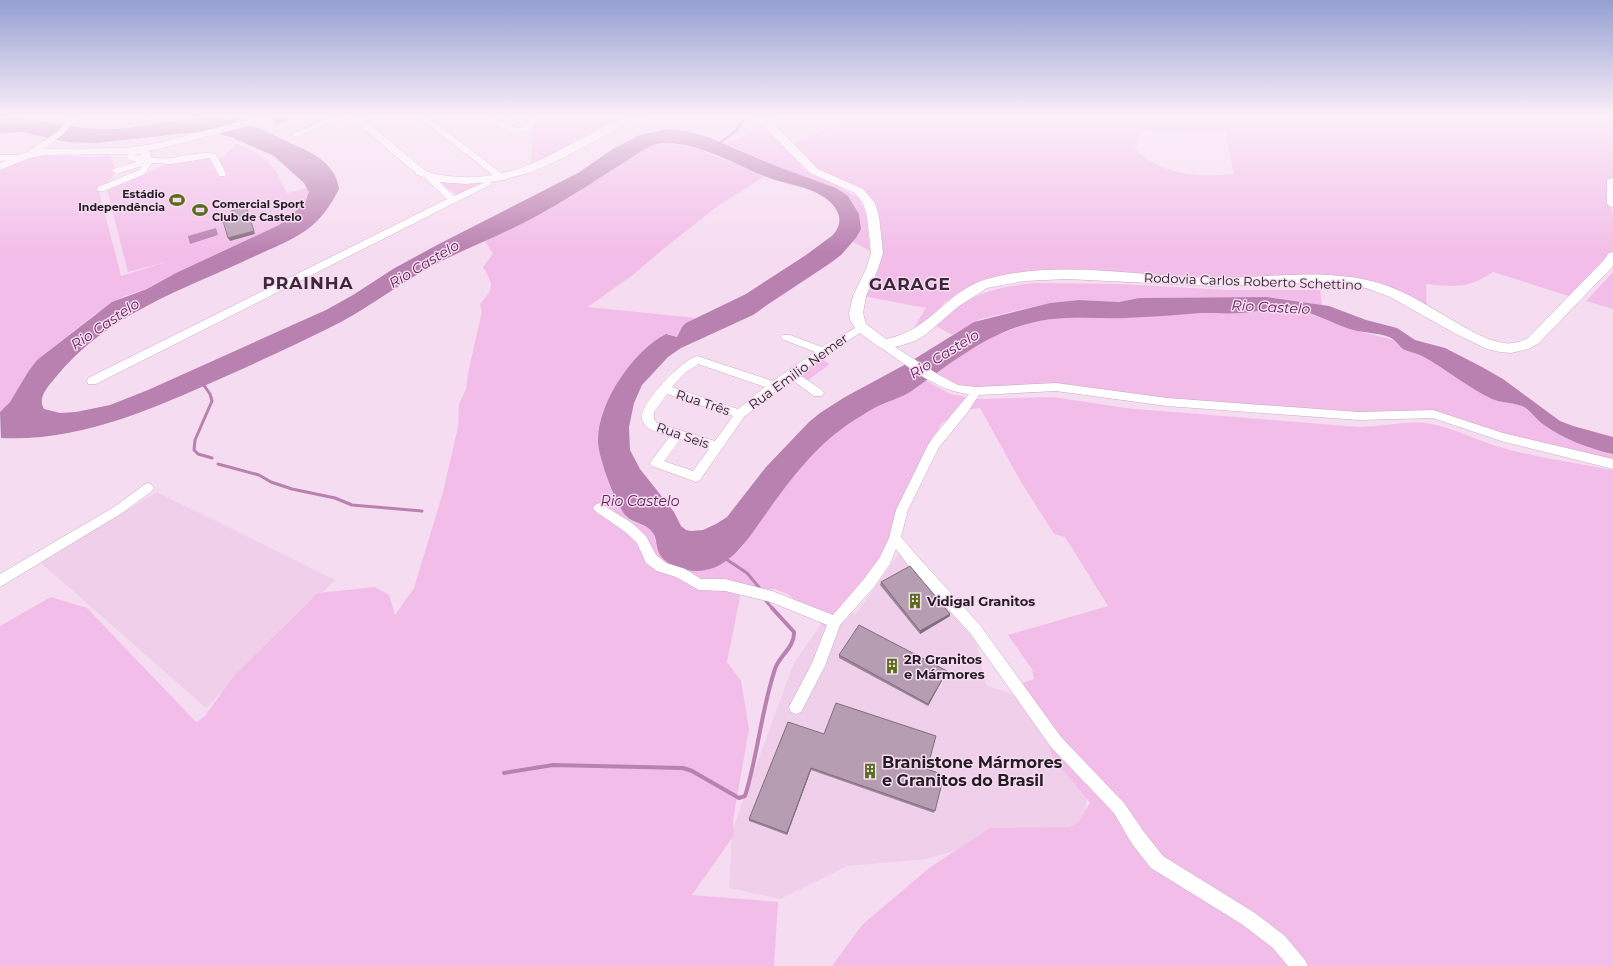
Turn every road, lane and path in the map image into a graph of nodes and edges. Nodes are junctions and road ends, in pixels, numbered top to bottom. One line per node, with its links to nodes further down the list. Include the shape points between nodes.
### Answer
1 (127, 162): 10 (street)
2 (131, 162): 15 (street)
3 (145, 162): 11 (street)
4 (161, 162): 11 (street)
5 (216, 162): 12 (street)
6 (408, 162): 13 (main road)
7 (481, 162): 14 (street)
8 (548, 162): 14 (main road)
9 (806, 162): 22 (main road, via 814,171 859,191 871,204 877,252 856,308 857,321)
10 (116, 171)
11 (142, 172): 15 (street)
12 (222, 174)
13 (429, 177): 14 (main road, via 473,181); 19 (street)
14 (502, 178)
15 (125, 179): 18 (street)
16 (1613, 181): 20 (main road)
17 (488, 184): 19 (street)
18 (101, 189)
19 (453, 200): 27 (street)
20 (1613, 203)
21 (1613, 256): 24 (main road, Rodovia Carlos Roberto Schettino, via 1533,341 1520,346 1503,348 1484,342 1463,333 1404,298 1367,284 1327,281 1212,282 1094,275 1030,277 1001,280 980,286 952,304 922,332)
22 (862, 327): 24 (main road); 25 (street, Rua Emilio Nemer)
23 (786, 337): 25 (street)
24 (884, 344): 30 (street, via 956,389)
25 (823, 351): 26 (street, Rua Emilio Nemer)
26 (791, 374): 28 (street, Rua Emilio Nemer); 31 (street)
27 (92, 381)
28 (774, 386): 29 (street, via 697,360 678,372); 32 (street, Rua Emilio Nemer)
29 (665, 389): 32 (street, Rua Três); 33 (street, Rua Seis, via 649,411 648,421 653,426)
30 (976, 391): 35 (street, via 1056,387 1167,402 1359,416 1433,414 1501,437); 38 (street, via 970,404 937,441 908,497 896,527)
31 (818, 393)
32 (740, 414): 34 (street, Rua Emilio Nemer)
33 (678, 434): 34 (street, Rua Seis); 34 (street, Rua Emilio Nemer, via 656,463 696,477)
34 (718, 447)
35 (1613, 464)
36 (148, 488): 39 (street, via 118,510)
37 (599, 508): 40 (street, via 628,527 642,540 651,558 662,567 680,573 699,584 725,586 772,597)
38 (895, 538): 40 (street, via 870,583); 42 (street, via 975,629 1056,742 1119,808 1138,838 1158,862 1249,919 1279,942)
39 (0, 581)
40 (835, 622): 41 (street, via 818,666)
41 (796, 707)
42 (1299, 966)

